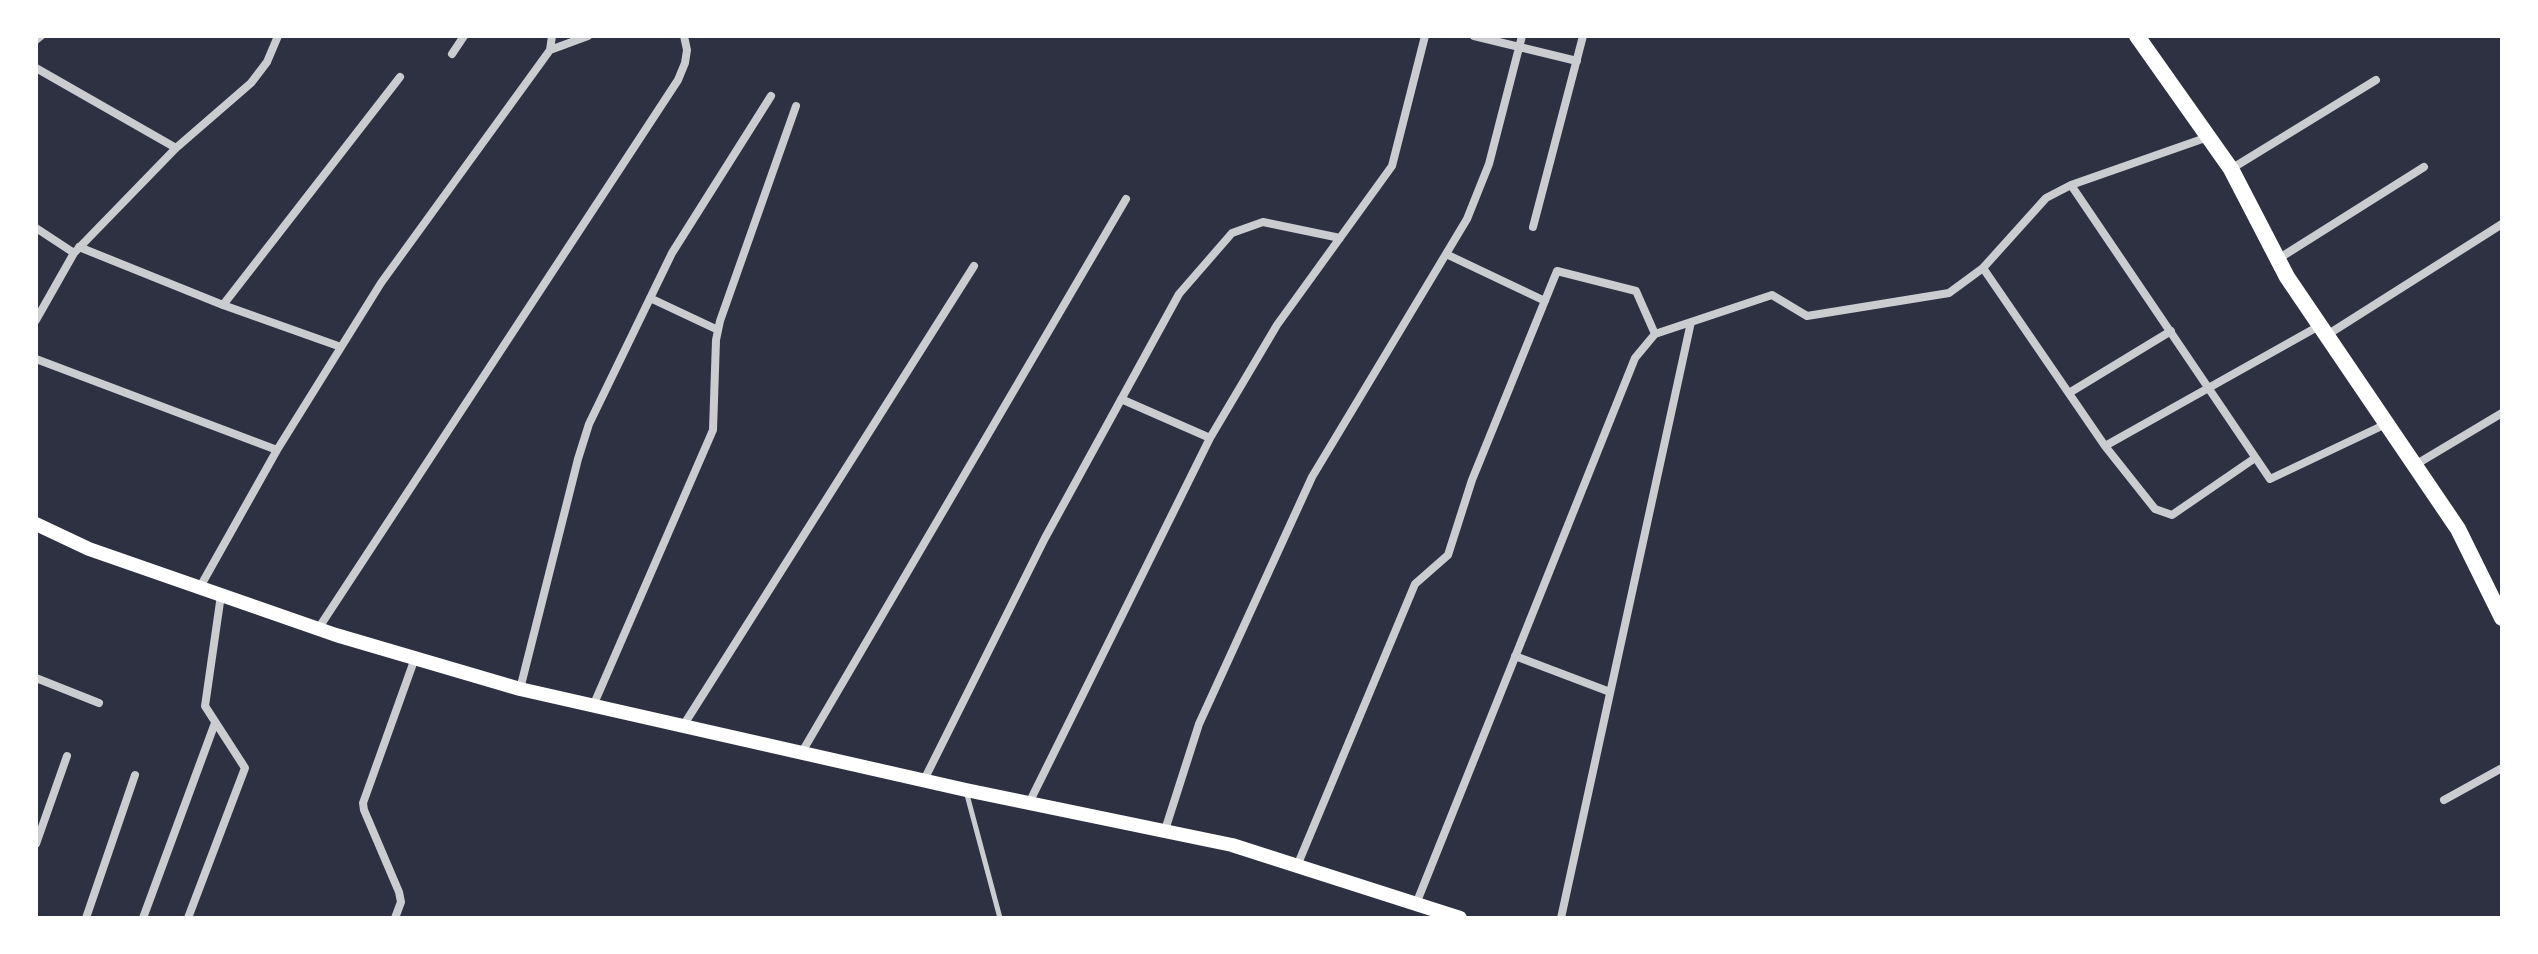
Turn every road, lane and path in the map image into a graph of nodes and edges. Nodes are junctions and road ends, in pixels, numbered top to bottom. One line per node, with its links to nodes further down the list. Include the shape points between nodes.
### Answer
1 (41, 36): 12 (street)
2 (278, 36): 23 (street, via 251,83)
3 (464, 36): 15 (street)
4 (552, 36): 14 (street)
5 (588, 36): 14 (street)
6 (684, 36): 62 (street, via 687,50 678,80)
7 (1425, 36): 31 (street, via 1392,166)
8 (1474, 36): 13 (street)
9 (1522, 36): 13 (street)
10 (1583, 36): 16 (street)
11 (2137, 36): 22 (main road)
12 (36, 40)
13 (1520, 47): 16 (street); 33 (street, via 1489,164)
14 (550, 50): 46 (street, via 381,283)
15 (452, 54)
16 (1577, 61): 29 (street)
17 (36, 68): 23 (street)
18 (400, 77): 39 (street)
19 (2376, 80): 25 (street)
20 (771, 96): 37 (street, via 672,253)
21 (796, 106): 42 (street)
22 (2208, 136): 25 (main road); 26 (street)
23 (176, 148): 32 (street)
24 (2424, 167): 34 (street)
25 (2231, 169): 34 (main road)
26 (2071, 185): 36 (street, via 2046,198); 44 (street)
27 (1126, 199): 72 (street)
28 (2502, 224): 43 (street)
29 (1533, 227)
30 (36, 228): 32 (street)
31 (1340, 238): 50 (street, via 1263,222 1232,233 1179,294); 53 (street, via 1277,325)
32 (77, 250): 39 (street); 40 (street)
33 (1446, 254): 38 (street); 82 (street, via 1312,477 1199,724)
34 (2277, 259): 43 (main road)
35 (974, 266): 71 (street)
36 (1983, 268): 41 (street, via 1949,293 1807,316 1772,295); 49 (street)
37 (650, 298): 42 (street); 66 (street, via 583,442)
38 (1545, 301): 45 (street, via 1557,271 1636,291); 84 (street, via 1472,480 1448,555 1415,584)
39 (223, 305): 46 (street)
40 (36, 320)
41 (1691, 322): 45 (street); 67 (street)
42 (718, 330): 69 (street, via 713,430)
43 (2323, 330): 48 (street); 52 (main road)
44 (2171, 331): 48 (street); 49 (street)
45 (1655, 334): 63 (street, via 1635,358)
46 (341, 347): 55 (street)
47 (36, 359): 55 (street)
48 (2209, 387): 54 (street); 56 (street)
49 (2069, 393): 54 (street)
50 (1121, 399): 53 (street); 76 (street)
51 (2502, 413): 57 (street)
52 (2386, 424): 56 (street, via 2270,479); 57 (main road)
53 (1210, 438): 79 (street)
54 (2105, 446): 56 (street, via 2155,509 2172,515)
55 (277, 450): 59 (street)
56 (2255, 458)
57 (2414, 465): 61 (main road, via 2458,529)
58 (36, 524): 59 (main road, via 89,549)
59 (200, 587): 60 (main road)
60 (221, 595): 62 (main road); 70 (street, via 204,701)
61 (2502, 618)
62 (318, 629): 64 (main road)
63 (1515, 656): 67 (street); 85 (street)
64 (415, 658): 66 (main road); 89 (street, via 363,803 399,892)
65 (36, 678): 68 (street)
66 (520, 689): 69 (main road)
67 (1610, 692): 92 (street)
68 (99, 703)
69 (593, 706): 71 (main road)
70 (215, 723): 87 (street); 88 (street, via 245,768)
71 (683, 726): 72 (main road)
72 (802, 752): 76 (main road)
73 (67, 756): 81 (street)
74 (2502, 768): 78 (street)
75 (135, 775): 86 (street)
76 (925, 778): 77 (main road)
77 (966, 790): 79 (main road); 90 (lane)
78 (2444, 800)
79 (1030, 801): 82 (main road)
80 (36, 808): 81 (street)
81 (47, 813): 83 (street)
82 (1165, 830): 84 (main road)
83 (36, 844)
84 (1297, 866): 85 (main road)
85 (1416, 904): 91 (main road)
86 (86, 918)
87 (143, 918)
88 (188, 918)
89 (395, 918)
90 (1000, 918)
91 (1460, 918)
92 (1561, 918)

